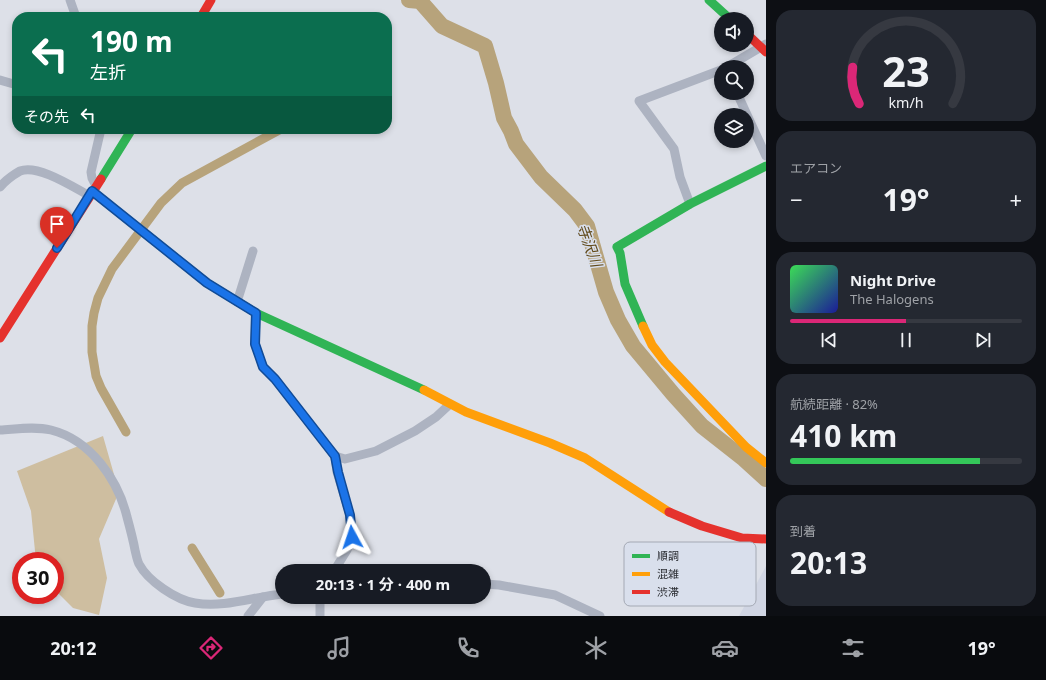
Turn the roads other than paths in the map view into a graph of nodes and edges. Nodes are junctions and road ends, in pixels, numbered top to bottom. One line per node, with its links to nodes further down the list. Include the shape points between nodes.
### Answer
1 (70, 0): 4 (street)
2 (211, 0): 5 (street)
3 (709, 0): 6 (street)
4 (74, 12)
5 (204, 12)
6 (722, 12)
7 (754, 40): 8 (street)
8 (764, 48): 9 (street)
9 (741, 60)
10 (714, 73): 20 (street, via 639,101 674,149 680,177)
11 (0, 80): 12 (street)
12 (12, 84)
13 (740, 100): 16 (street)
14 (100, 134): 19 (street, via 91,172)
15 (129, 134): 19 (street)
16 (766, 156)
17 (766, 166): 20 (street)
18 (0, 187): 19 (street, via 20,171 31,170)
19 (93, 191): 22 (street, via 207,283); 24 (street)
20 (690, 204): 28 (street, via 617,247 625,284 652,345 665,362 746,447)
21 (253, 251): 22 (street)
22 (237, 302): 23 (street)
23 (256, 313): 25 (street, via 410,383); 27 (street, via 255,344 263,367)
24 (0, 338)
25 (450, 404): 27 (street, via 415,431 376,451 345,459); 29 (street, via 585,458 670,512 702,526 742,538)
26 (0, 430): 33 (street, via 52,430 76,441 92,453 107,472 122,503 139,564 155,584 194,603 222,604)
27 (335, 456): 30 (street, via 350,515 352,537)
28 (766, 463)
29 (766, 539)
30 (338, 564)
31 (491, 584): 37 (street, via 555,595)
32 (275, 595): 33 (street)
33 (263, 597): 35 (street)
34 (320, 604): 36 (street)
35 (248, 616)
36 (320, 616)
37 (600, 616)

